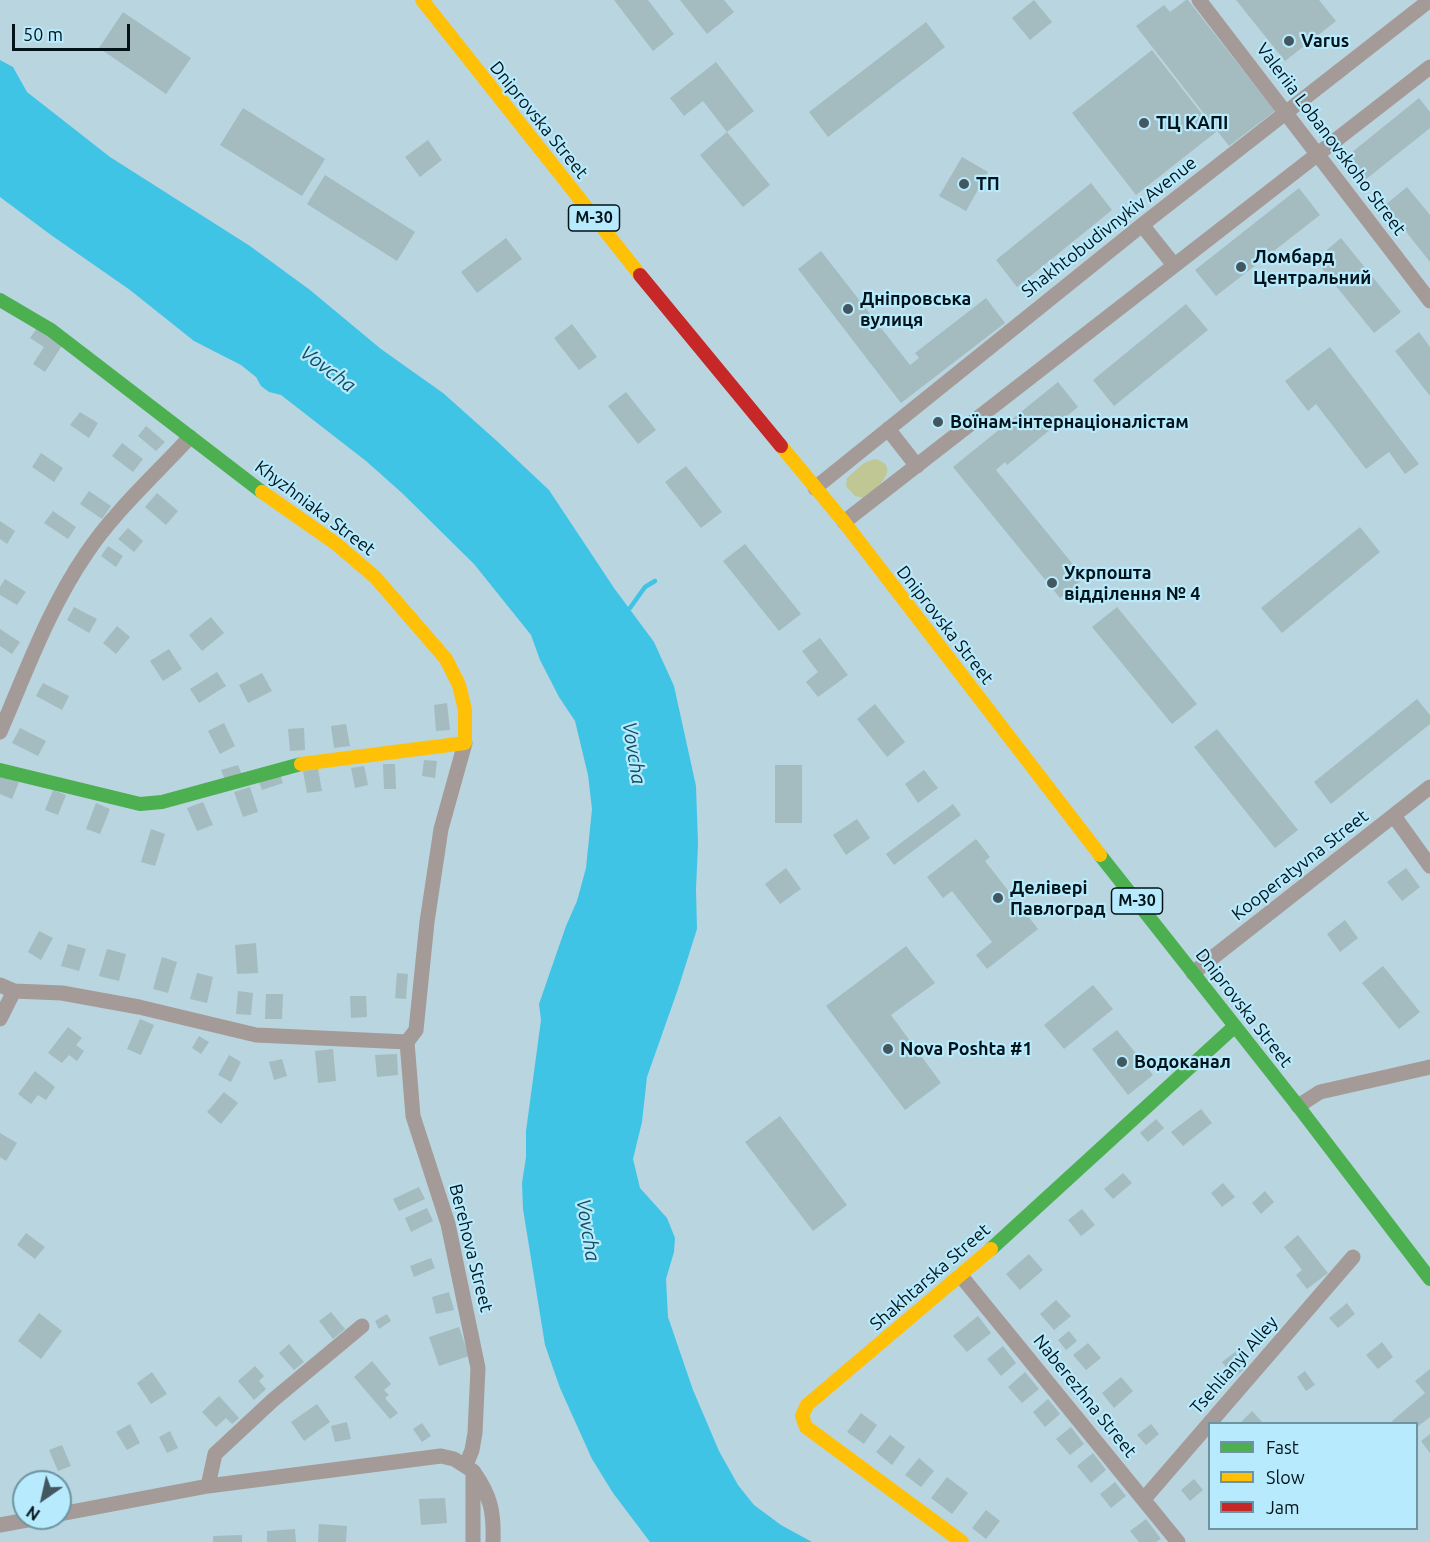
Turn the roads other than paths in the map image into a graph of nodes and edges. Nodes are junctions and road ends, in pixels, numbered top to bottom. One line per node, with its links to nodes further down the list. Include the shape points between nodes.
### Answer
1 (422, 0): 14 (main road, Dniprovska Street / М-30)
2 (1199, 0): 5 (street, Valeriia Lobanovskoho Street)
3 (1430, 0): 5 (street, Shakhtobudivnykiv Avenue)
4 (1430, 67): 6 (street)
5 (1287, 112): 6 (street, Valeriia Lobanovskoho Street); 7 (street, Shakhtobudivnykiv Avenue)
6 (1318, 154): 8 (street); 10 (street, Valeriia Lobanovskoho Street)
7 (1142, 225): 8 (street); 11 (street, Shakhtobudivnykiv Avenue)
8 (1174, 265): 13 (street)
9 (0, 300): 12 (main road, Khyzhniaka Street, via 51,330)
10 (1430, 301)
11 (888, 429): 13 (street); 14 (street, Shakhtobudivnykiv Avenue)
12 (190, 437): 16 (street, via 86,553 45,629); 17 (main road, Khyzhniaka Street, via 375,577 446,659 459,685 465,710)
13 (917, 466): 15 (street)
14 (815, 488): 15 (main road, Dniprovska Street / М-30)
15 (844, 522): 22 (main road, Dniprovska Street / М-30)
16 (0, 732)
17 (465, 743): 18 (main road, via 292,765 162,802 141,804); 26 (street, Khyzhniaka Street, via 441,829 416,1030)
18 (0, 770)
19 (1430, 786): 20 (street, Kooperatyvna Street)
20 (1394, 816): 21 (street); 22 (street, Kooperatyvna Street)
21 (1430, 866)
22 (1193, 973): 25 (main road, Dniprovska Street / М-30)
23 (7, 988): 24 (street); 26 (street, via 139,1007 256,1035)
24 (0, 1019)
25 (1235, 1026): 28 (main road, Dniprovska Street / М-30); 30 (main road, Shakhtarska Street)
26 (407, 1042): 35 (street, Berehova Street, via 413,1116 448,1224 478,1368)
27 (1430, 1067): 28 (street, via 1320,1092)
28 (1298, 1106): 31 (main road, Dniprovska Street / М-30)
29 (1353, 1257): 33 (street, Tsehlianyi Alley)
30 (961, 1276): 37 (street, Naberezhna Street); 41 (main road, Shakhtarska Street, via 807,1405 802,1416 806,1427 817,1437)
31 (1430, 1279)
32 (362, 1326): 36 (street, via 215,1454)
33 (1210, 1422)
34 (1208, 1425): 37 (street, Tsehlianyi Alley)
35 (470, 1468): 36 (street, via 441,1456); 39 (street, Berehova Street); 40 (street, via 491,1502)
36 (208, 1486): 38 (street)
37 (1144, 1499): 42 (street, Naberezhna Street)
38 (72, 1512)
39 (473, 1542)
40 (493, 1542)
41 (962, 1542)
42 (1178, 1542)

